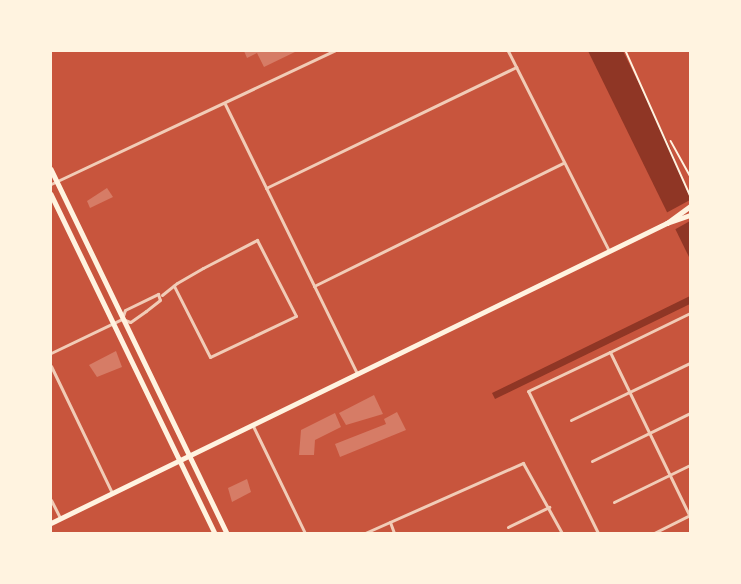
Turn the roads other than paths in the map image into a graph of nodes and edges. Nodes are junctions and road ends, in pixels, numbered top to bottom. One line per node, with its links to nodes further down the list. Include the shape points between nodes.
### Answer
1 (334, 51): 4 (street)
2 (508, 51): 3 (street)
3 (516, 67): 5 (street); 9 (street)
4 (225, 104): 7 (street); 9 (street)
5 (563, 163): 14 (street); 16 (street)
6 (51, 169): 7 (main road)
7 (58, 183): 8 (street); 19 (main road)
8 (51, 184)
9 (265, 188): 16 (street)
10 (51, 194): 20 (main road)
11 (690, 206): 13 (main road)
12 (690, 215): 13 (main road)
13 (667, 223): 14 (main road)
14 (609, 251): 25 (main road)
15 (174, 286): 15 (street, via 257,240 296,316 210,357); 17 (street)
16 (314, 286): 25 (street)
17 (162, 295): 19 (street, via 124,310); 19 (street, via 130,322)
18 (690, 313): 22 (street)
19 (122, 319): 20 (street); 31 (main road)
20 (113, 323): 21 (street); 32 (main road)
21 (51, 352)
22 (610, 352): 26 (street); 51 (street, via 528,391)
23 (690, 363): 26 (street)
24 (51, 366): 36 (street)
25 (357, 373): 29 (main road)
26 (629, 392): 28 (street); 30 (street)
27 (690, 413): 30 (street)
28 (571, 420)
29 (252, 424): 31 (main road); 47 (street)
30 (649, 433): 33 (street); 35 (street)
31 (189, 455): 32 (main road); 46 (main road)
32 (179, 459): 36 (main road); 45 (main road)
33 (592, 461)
34 (690, 465): 35 (street)
35 (669, 474): 38 (street); 40 (street)
36 (112, 493): 41 (main road)
37 (51, 500): 41 (street)
38 (614, 502)
39 (549, 507): 43 (street, via 523,463); 44 (street); 50 (street)
40 (690, 516): 52 (street)
41 (60, 518): 42 (main road)
42 (51, 522)
43 (390, 522): 48 (street); 49 (street)
44 (508, 527)
45 (215, 533)
46 (227, 533)
47 (305, 533)
48 (365, 533)
49 (394, 533)
50 (562, 533)
51 (598, 533)
52 (654, 533)

